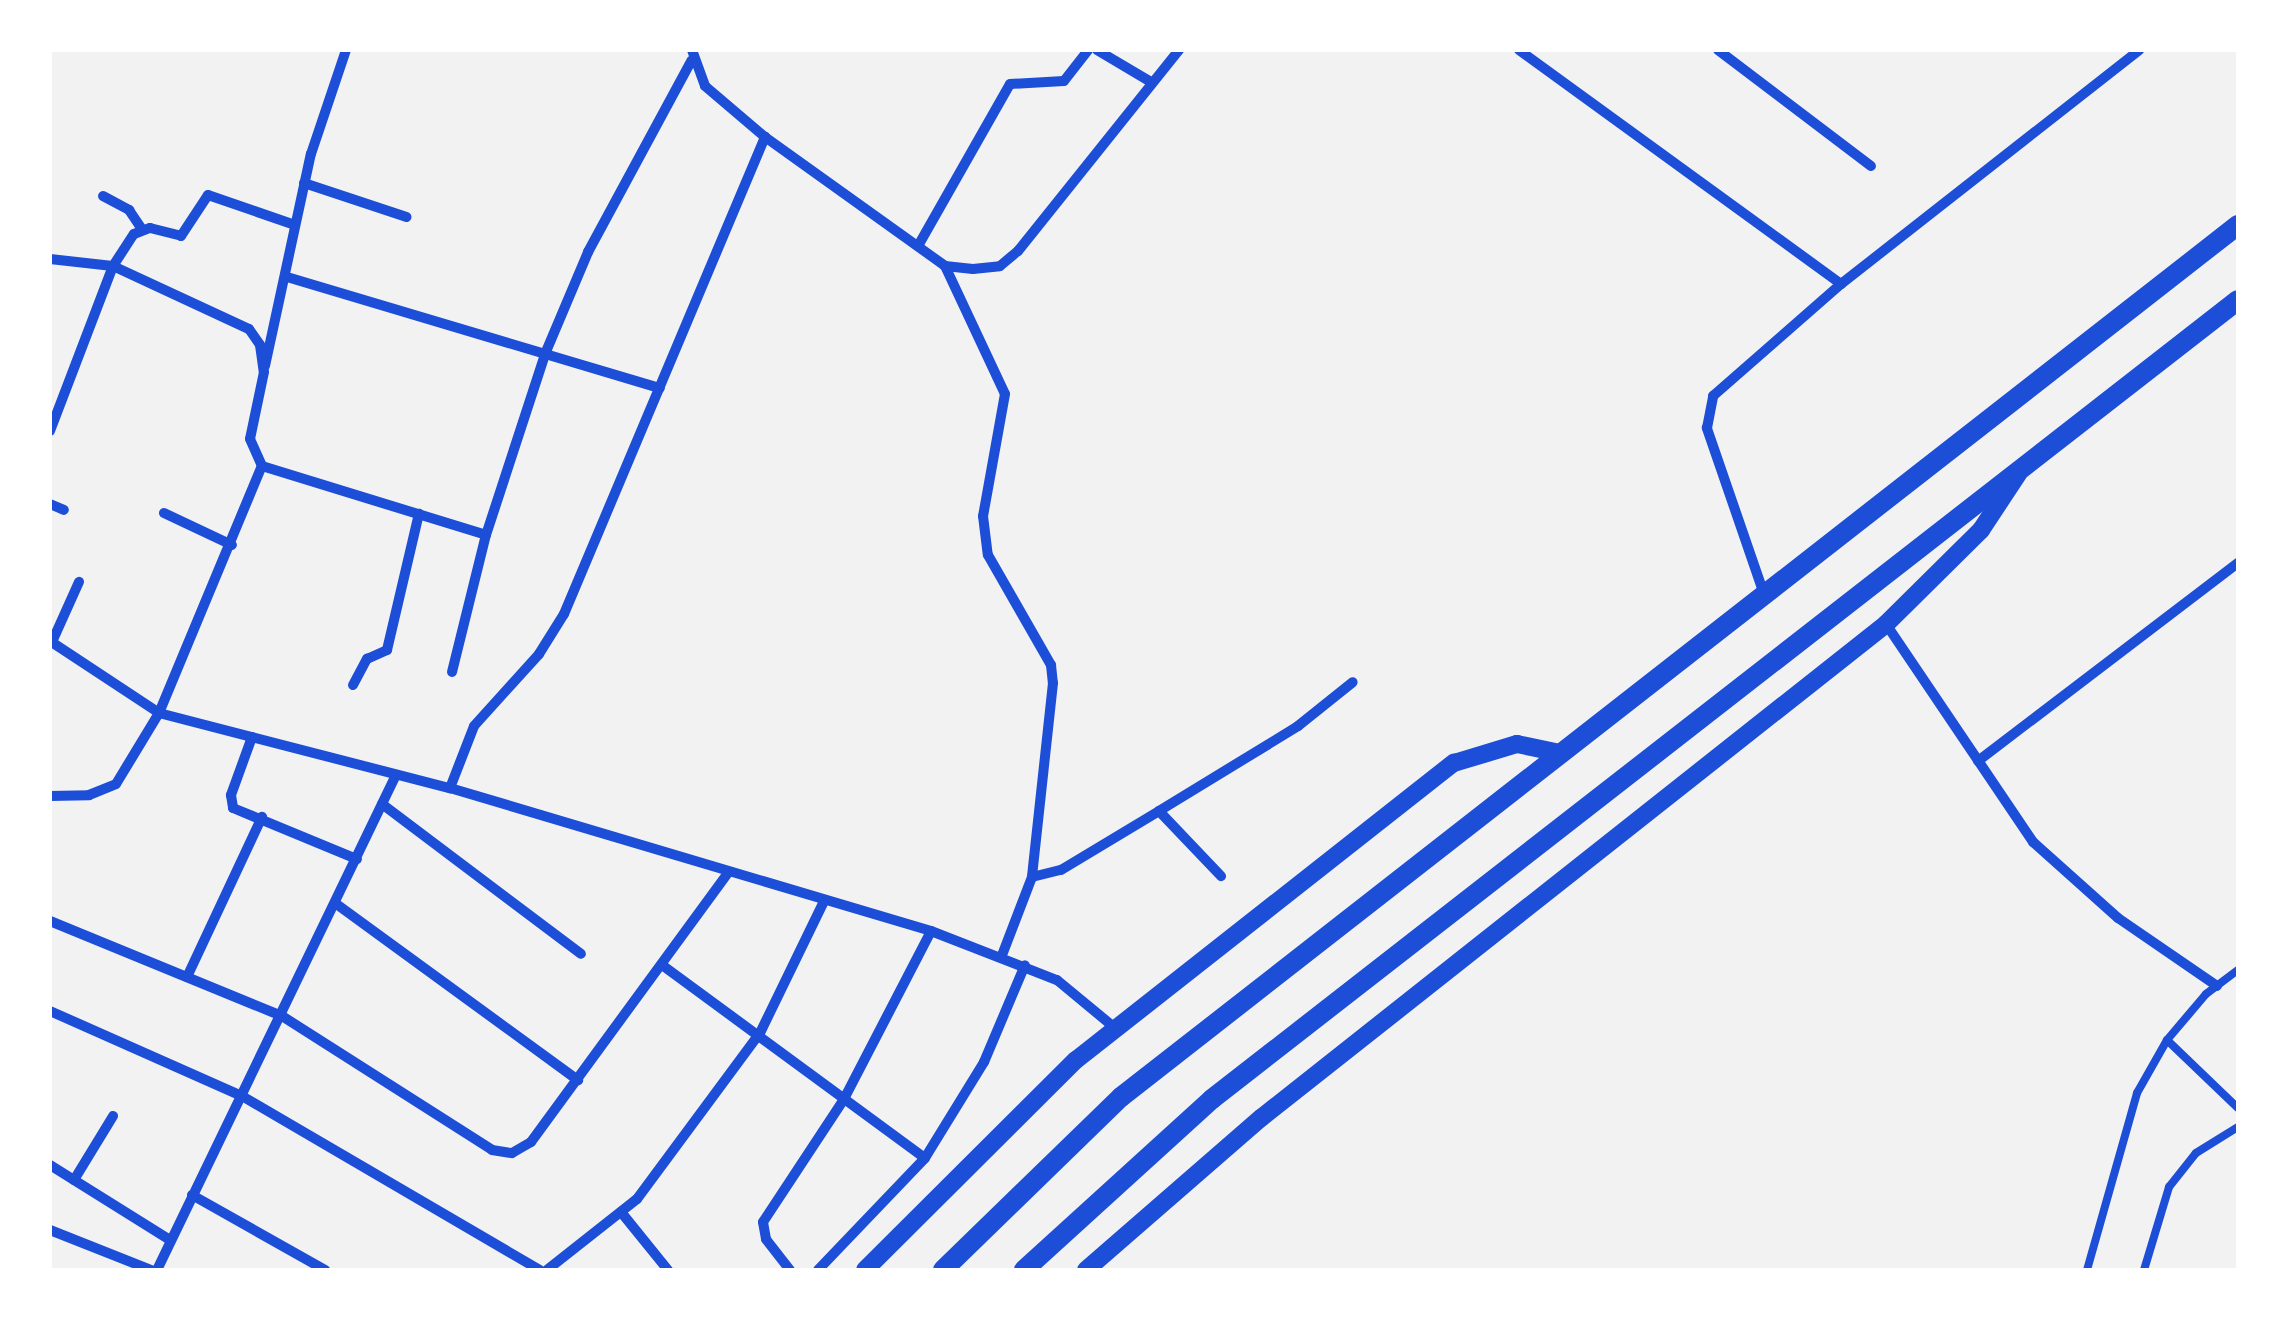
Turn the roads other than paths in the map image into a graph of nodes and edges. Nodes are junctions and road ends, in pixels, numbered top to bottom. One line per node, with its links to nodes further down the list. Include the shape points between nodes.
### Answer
1 (346, 50): 12 (street)
2 (1088, 50): 18 (street, via 1064,81 1010,84)
3 (1097, 50): 9 (street)
4 (1179, 50): 9 (street)
5 (1520, 50): 23 (street)
6 (1718, 50): 11 (street)
7 (2139, 50): 23 (street)
8 (692, 55): 10 (street, via 706,86); 25 (street, via 588,252)
9 (1151, 82): 21 (street, via 1018,252 1000,266)
10 (765, 137): 18 (street); 27 (street)
11 (1871, 166)
12 (304, 183): 14 (street); 15 (street)
13 (104, 196): 17 (street, via 129,210)
14 (407, 217)
15 (295, 226): 17 (street, via 218,194 199,200 181,236); 22 (street)
16 (2238, 226): 39 (main road)
17 (141, 228): 20 (street)
18 (918, 246): 21 (street)
19 (50, 260): 20 (street)
20 (112, 266): 26 (street, via 249,330); 28 (street)
21 (945, 266): 58 (street, via 1005,394 983,516 988,555 1051,665)
22 (287, 277): 25 (street); 26 (street)
23 (1841, 284): 39 (street, via 1712,396 1707,428)
24 (2238, 300): 30 (main road)
25 (545, 354): 27 (street); 35 (street)
26 (264, 372): 29 (street, via 250,439)
27 (660, 388): 50 (street, via 564,614 540,654 474,726)
28 (50, 430)
29 (262, 466): 34 (street); 36 (street)
30 (2021, 468): 40 (street, via 1982,530); 96 (main road, via 1227,1087)
31 (50, 504): 32 (street)
32 (64, 510)
33 (164, 513): 36 (street)
34 (419, 514): 35 (street); 44 (street, via 386,650 367,660)
35 (486, 535): 42 (street)
36 (232, 545): 45 (street)
37 (2238, 563): 48 (street)
38 (80, 582): 41 (street)
39 (1764, 595): 47 (main road)
40 (1886, 624): 48 (street); 97 (street, via 1261,1118)
41 (51, 641): 45 (street)
42 (452, 672)
43 (1353, 682): 53 (street, via 1298,726)
44 (353, 685)
45 (159, 713): 46 (street); 51 (street, via 116,784 89,795)
46 (252, 737): 49 (street); 54 (street, via 230,802)
47 (1560, 753): 72 (street, via 1516,744 1454,762); 95 (main road, via 1121,1097)
48 (1978, 761): 69 (street, via 2033,842 2076,884)
49 (396, 774): 50 (street); 52 (street)
50 (450, 788): 56 (street)
51 (50, 796)
52 (382, 804): 55 (street); 63 (street)
53 (1159, 811): 57 (street); 58 (street, via 1061,870)
54 (262, 817): 55 (street); 68 (street)
55 (356, 859): 60 (street)
56 (726, 874): 59 (street); 65 (street)
57 (1220, 876)
58 (1032, 877): 64 (street)
59 (823, 903): 62 (street); 73 (street)
60 (335, 904): 71 (street); 75 (street)
61 (50, 921): 68 (street)
62 (930, 931): 64 (street); 77 (street)
63 (581, 954)
64 (1002, 955): 66 (street)
65 (662, 965): 73 (street); 75 (street)
66 (1025, 965): 72 (street, via 1057,980); 81 (street, via 984,1062)
67 (2238, 970): 69 (lane)
68 (187, 977): 71 (street)
69 (2217, 986): 74 (lane)
70 (50, 1011): 76 (street)
71 (282, 1016): 75 (street, via 492,1150 522,1150); 76 (street)
72 (1115, 1028): 94 (street, via 979,1150)
73 (760, 1033): 77 (street); 85 (street, via 637,1199)
74 (2166, 1040): 78 (lane); 98 (lane, via 2137,1093)
75 (578, 1080)
76 (242, 1096): 84 (street); 90 (street)
77 (844, 1099): 81 (street); 92 (street, via 763,1222 766,1240)
78 (2238, 1108)
79 (113, 1116): 83 (street)
80 (2238, 1128): 99 (lane, via 2196,1153 2169,1187)
81 (925, 1158): 93 (street)
82 (50, 1165): 83 (street)
83 (74, 1180): 87 (street)
84 (192, 1195): 87 (street); 89 (street)
85 (620, 1212): 90 (street); 91 (street)
86 (50, 1230): 88 (street)
87 (170, 1240): 88 (street)
88 (154, 1270)
89 (325, 1270)
90 (544, 1270)
91 (668, 1270)
92 (790, 1270)
93 (818, 1270)
94 (865, 1270)
95 (942, 1270)
96 (1024, 1270)
97 (1086, 1270)
98 (2087, 1270)
99 (2144, 1270)

